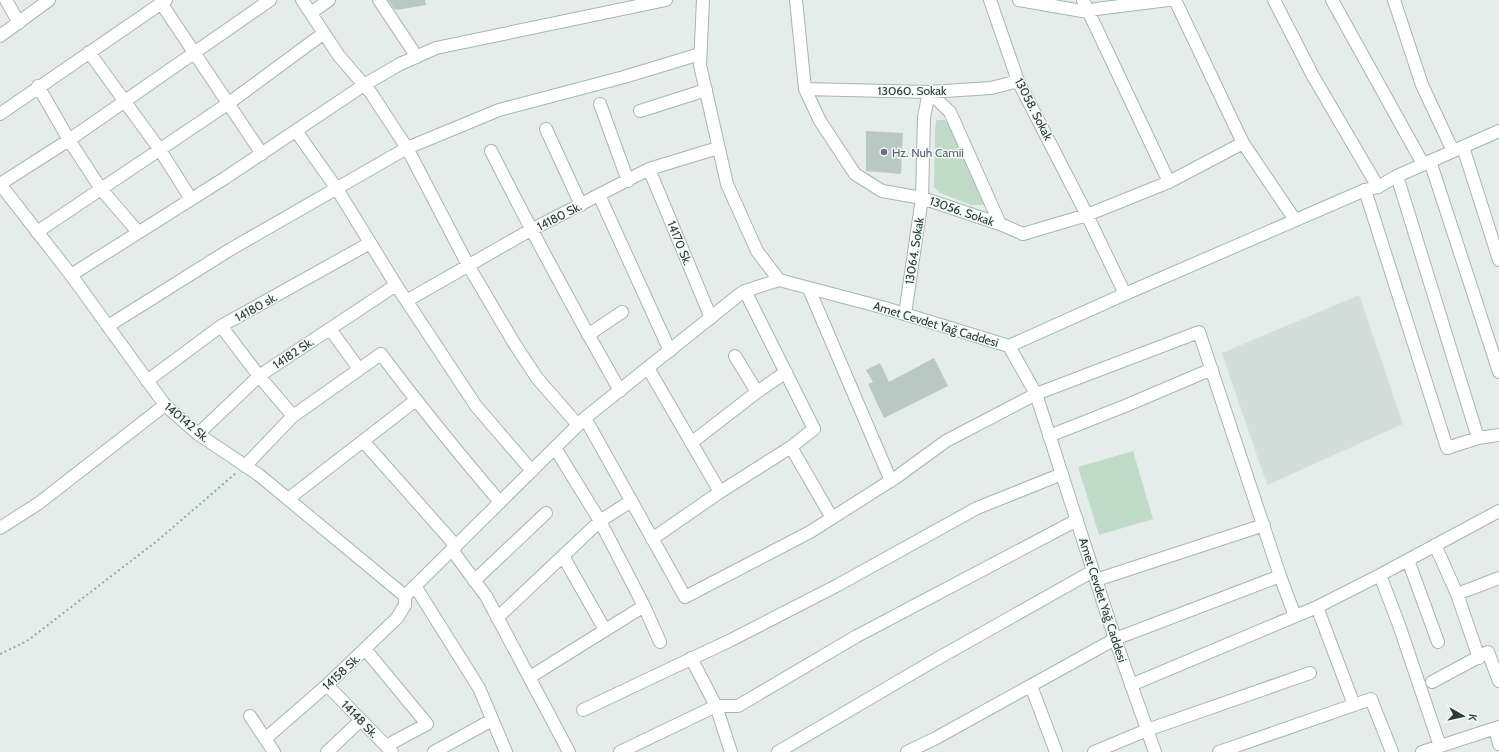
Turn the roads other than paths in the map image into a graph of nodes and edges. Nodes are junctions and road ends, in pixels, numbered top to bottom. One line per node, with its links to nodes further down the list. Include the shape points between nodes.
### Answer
1 (6, 0): 21 (street)
2 (49, 0): 21 (street)
3 (270, 0): 25 (street)
4 (302, 0): 20 (street)
5 (329, 0): 20 (street)
6 (379, 0): 27 (street)
7 (666, 0): 27 (street, via 436,48)
8 (703, 0): 26 (street)
9 (796, 0): 31 (street, 13056. Sokak)
10 (990, 0): 28 (street, 13058. Sokak)
11 (1019, 0): 19 (street)
12 (1083, 0): 19 (street)
13 (1168, 0): 19 (street)
14 (1175, 0): 43 (street)
15 (1274, 0): 56 (street, via 1313,76)
16 (1332, 0): 50 (street)
17 (1394, 0): 46 (street, via 1422,85)
18 (163, 1): 24 (street); 25 (street)
19 (1088, 12): 54 (street)
20 (311, 13): 22 (street)
21 (19, 23): 23 (street)
22 (324, 33): 29 (street, via 339,56); 35 (street)
23 (0, 36)
24 (88, 52): 30 (street); 34 (street)
25 (195, 53): 34 (street); 35 (street)
26 (700, 54): 32 (street); 44 (street, via 499,110)
27 (417, 56): 29 (street)
28 (1018, 81): 33 (street, 13060. Sokak, via 990,88); 64 (street, 13058. Sokak)
29 (364, 85): 40 (street); 44 (street)
30 (38, 86): 38 (street); 42 (street)
31 (805, 89): 33 (street, 13060. Sokak); 61 (street, 13056. Sokak, via 820,121 855,174 882,191)
32 (706, 90): 37 (street); 45 (street)
33 (930, 92): 61 (street, 13064. Sokak, via 924,117); 66 (street, via 950,112)
34 (124, 101): 42 (street); 47 (street)
35 (229, 103): 47 (street); 49 (street)
36 (600, 104): 53 (street)
37 (640, 111)
38 (0, 114)
39 (546, 129): 63 (street)
40 (296, 130): 49 (street); 58 (street)
41 (1498, 134): 46 (street)
42 (69, 140): 55 (street); 57 (street)
43 (1243, 144): 54 (street, 13056. Sokak); 65 (street)
44 (407, 148): 58 (street); 72 (street)
45 (718, 148): 51 (street, 14180 Sk.); 74 (street, via 727,184 744,222 758,251)
46 (1458, 149): 50 (street); 71 (street)
47 (160, 150): 57 (street); 62 (street)
48 (491, 151): 67 (street)
49 (262, 154): 62 (street)
50 (1426, 163): 52 (street); 94 (street)
51 (649, 169): 53 (street, 14180 Sk.); 82 (street, 14170 Sk.)
52 (1397, 176): 56 (street); 107 (street)
53 (628, 181): 60 (street, 14180 Sk.)
54 (1170, 182): 64 (street, 13056. Sokak)
55 (0, 184): 68 (street, 140142 Sk.)
56 (1378, 187): 59 (street)
57 (101, 189): 68 (street); 69 (street)
58 (336, 189): 70 (street); 83 (street)
59 (1365, 190): 65 (street); 107 (street, via 1447,448)
60 (599, 195): 63 (street, 14180 Sk.); 88 (street)
61 (922, 198): 66 (street, 13056. Sokak); 81 (street, 13064. Sokak)
62 (191, 199): 69 (street)
63 (581, 204): 67 (street, 14180 Sk.)
64 (1088, 215): 66 (street, 13056. Sokak, via 1023,234); 78 (street, 13058. Sokak)
65 (1295, 220): 78 (street)
66 (1000, 224)
67 (531, 230): 72 (street, 14180 Sk.); 86 (street)
68 (37, 232): 73 (street, 140142 Sk.)
69 (138, 232): 73 (street)
70 (370, 243): 75 (street); 84 (street, 14180 sk.)
71 (1499, 260)
72 (468, 265): 79 (street, 14180 Sk.); 103 (street, via 538,378)
73 (71, 275): 83 (street, 140142 Sk.)
74 (779, 280): 76 (street, Amet Cevdet Yağ Caddesi); 77 (street)
75 (396, 285): 79 (street); 85 (street, 14182 Sk.)
76 (809, 289): 81 (street, Amet Cevdet Yağ Caddesi); 115 (street)
77 (745, 291): 82 (street); 93 (street)
78 (1125, 294): 87 (street)
79 (408, 300): 113 (street, via 476,406)
80 (622, 312): 86 (street)
81 (905, 314): 87 (street, Amet Cevdet Yağ Caddesi)
82 (711, 318): 88 (street)
83 (108, 326): 96 (street, 140142 Sk.)
84 (221, 326): 95 (street); 96 (street, 14180 sk.)
85 (330, 329): 90 (street); 95 (street, 14182 Sk.)
86 (588, 335): 97 (street)
87 (1009, 346): 99 (street, Amet Cevdet Yağ Caddesi)
88 (670, 350): 91 (street)
89 (735, 356): 98 (street)
90 (359, 368): 100 (street, via 381,354); 102 (street)
91 (648, 368): 97 (street); 109 (street)
92 (1212, 369): 99 (street, via 1199,332); 106 (street); 125 (street)
93 (786, 372): 98 (street); 110 (street, via 814,429)
94 (1499, 372)
95 (259, 376): 102 (street); 104 (street, 14182 Sk.)
96 (148, 381): 101 (street, 140142 Sk.)
97 (620, 391): 103 (street)
98 (757, 392): 109 (street)
99 (1036, 394): 106 (street, Amet Cevdet Yağ Caddesi); 115 (street, via 946,442)
100 (416, 400): 108 (street); 119 (street)
101 (165, 405): 104 (street, 140142 Sk.); 126 (street, via 39,503)
102 (293, 416): 112 (street)
103 (582, 422): 111 (street); 118 (street)
104 (198, 434): 112 (street, 140142 Sk.)
105 (1499, 435): 107 (street)
106 (1050, 436): 114 (street, Amet Cevdet Yağ Caddesi)
107 (1478, 438)
108 (363, 441): 117 (street); 129 (street)
109 (691, 443): 116 (street)
110 (791, 447): 116 (street); 122 (street)
111 (555, 448): 113 (street); 124 (street)
112 (245, 466): 117 (street, 140142 Sk.)
113 (532, 472): 119 (street)
114 (1062, 474): 123 (street, Amet Cevdet Yağ Caddesi); 149 (street, via 977,508 838,585)
115 (891, 481): 122 (street)
116 (720, 492): 127 (street)
117 (288, 499): 139 (street, 140142 Sk.)
118 (632, 501): 124 (street); 127 (street)
119 (500, 502): 129 (street)
120 (1499, 511): 128 (street)
121 (546, 513): 136 (street)
122 (832, 518): 127 (street, via 685,597)
123 (1077, 520): 132 (street, Amet Cevdet Yağ Caddesi); 159 (street, via 857,636 738,706)
124 (600, 522): 130 (street); 140 (street)
125 (1264, 525): 132 (street); 134 (street)
126 (0, 528)
127 (652, 539)
128 (1435, 545): 131 (street); 138 (street)
129 (454, 548): 136 (street); 137 (street)
130 (563, 556): 143 (street); 144 (street)
131 (1408, 560): 133 (street); 147 (street)
132 (1095, 575): 145 (street, Amet Cevdet Yağ Caddesi); 177 (street, via 929,664)
133 (1380, 575): 141 (street); 168 (street)
134 (1280, 576): 142 (street); 145 (street)
135 (1499, 578): 138 (street)
136 (474, 580): 143 (street)
137 (415, 586): 139 (street); 163 (street, via 478,688)
138 (1457, 594): 150 (street)
139 (404, 596): 148 (street, 14158 Sk., via 405,605 398,618)
140 (644, 606): 144 (street); 146 (street)
141 (1317, 607): 142 (street); 158 (street)
142 (1295, 616): 156 (street)
143 (498, 618): 152 (street)
144 (605, 630): 152 (street)
145 (1115, 639): 156 (street, Amet Cevdet Yağ Caddesi); 157 (street)
146 (660, 642)
147 (1438, 642)
148 (365, 649): 155 (street, 14158 Sk.); 169 (street, via 427,724)
149 (691, 658): 159 (street); 160 (street)
150 (1479, 658): 153 (street, via 1488,652); 154 (street)
151 (1310, 673): 165 (street)
152 (530, 677): 174 (street)
153 (1499, 681)
154 (1432, 682)
155 (327, 685): 162 (street, 14148 Sk.); 166 (street, 14158 Sk.)
156 (1132, 685): 165 (street, Amet Cevdet Yağ Caddesi)
157 (1031, 686): 178 (street); 179 (street)
158 (1354, 705): 182 (street); 183 (street, via 1371,698)
159 (716, 706): 175 (street); 176 (street)
160 (583, 710)
161 (250, 716): 166 (street)
162 (361, 720): 169 (street, 14148 Sk.); 171 (street)
163 (492, 720): 172 (street); 173 (street)
164 (1497, 728): 167 (street); 168 (street)
165 (1147, 730): 180 (street); 181 (street, Amet Cevdet Yağ Caddesi)
166 (265, 739): 170 (street)
167 (1499, 744)
168 (1446, 747): 184 (street)
169 (390, 750)
170 (274, 752)
171 (327, 752)
172 (434, 752)
173 (506, 752)
174 (569, 752)
175 (620, 752)
176 (731, 752)
177 (778, 752)
178 (907, 752)
179 (1056, 752)
180 (1094, 752)
181 (1155, 752)
182 (1219, 752)
183 (1392, 752)
184 (1422, 752)

